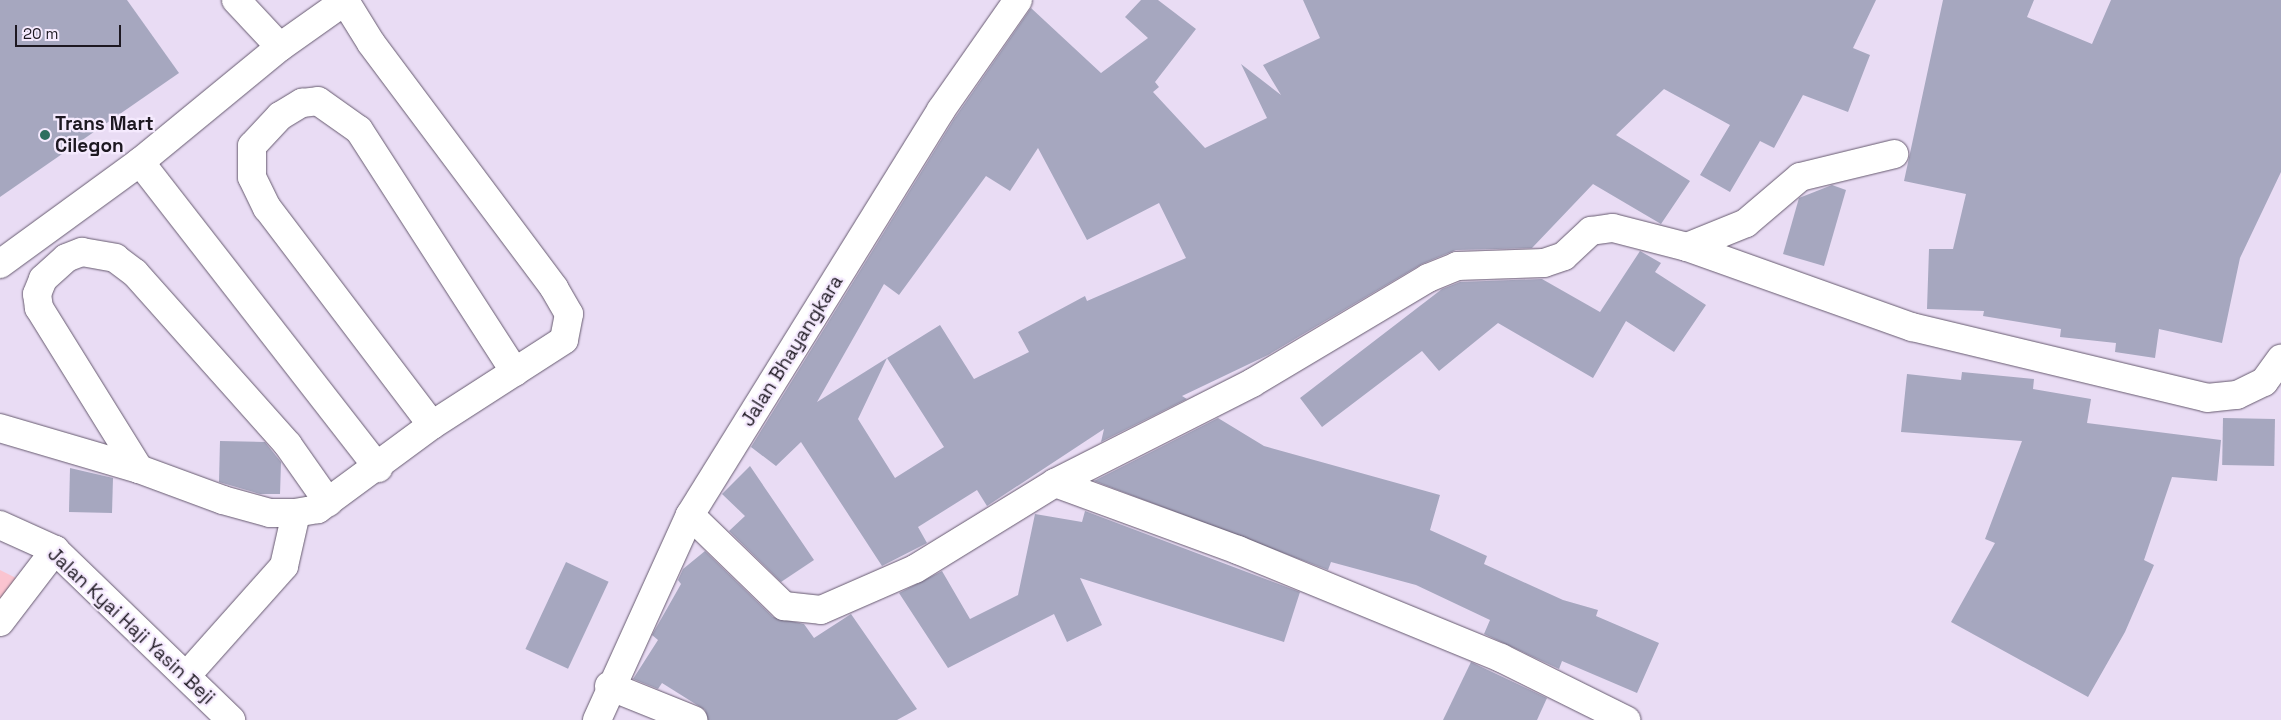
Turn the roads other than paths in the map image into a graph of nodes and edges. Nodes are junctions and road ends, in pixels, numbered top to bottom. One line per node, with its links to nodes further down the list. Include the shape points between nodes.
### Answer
1 (236, 0): 4 (street)
2 (345, 0): 4 (street); 10 (street, via 371,43 554,288 569,314 564,340)
3 (1018, 0): 18 (street, Jalan Bhayangkara, via 941,110)
4 (280, 47): 6 (street)
5 (1894, 154): 7 (street, via 1800,176 1746,223)
6 (140, 162): 8 (street); 13 (street)
7 (1687, 247): 9 (street, via 1912,327 2207,398 2237,395 2264,382); 15 (street, via 1613,228 1591,231 1564,256 1544,263 1457,266 1428,278 1252,383)
8 (0, 264)
9 (2281, 359)
10 (515, 372): 11 (street); 11 (street, via 359,130 318,101 302,103 280,116 252,146 252,177 268,208)
11 (432, 425): 13 (street)
12 (2, 426): 14 (street)
13 (378, 468): 16 (street)
14 (138, 469): 16 (street, via 39,308 37,294 43,279 66,258 82,252 116,258 135,273 288,445); 17 (street, via 222,500 270,513)
15 (1056, 483): 18 (street, via 915,570 821,610 784,606); 27 (street, via 1238,550 1501,658)
16 (328, 502): 17 (street)
17 (296, 513): 22 (street, via 284,566)
18 (690, 515): 23 (street, Jalan Bhayangkara)
19 (0, 525): 20 (street, Jalan Kyai Haji Yasin Beji)
20 (55, 550): 21 (street); 22 (street, Jalan Kyai Haji Yasin Beji)
21 (0, 622)
22 (187, 675): 24 (street, Jalan Kyai Haji Yasin Beji)
23 (609, 686): 25 (street, Jalan Bhayangkara); 26 (street)
24 (231, 720)
25 (597, 720)
26 (693, 720)
27 (1626, 720)

